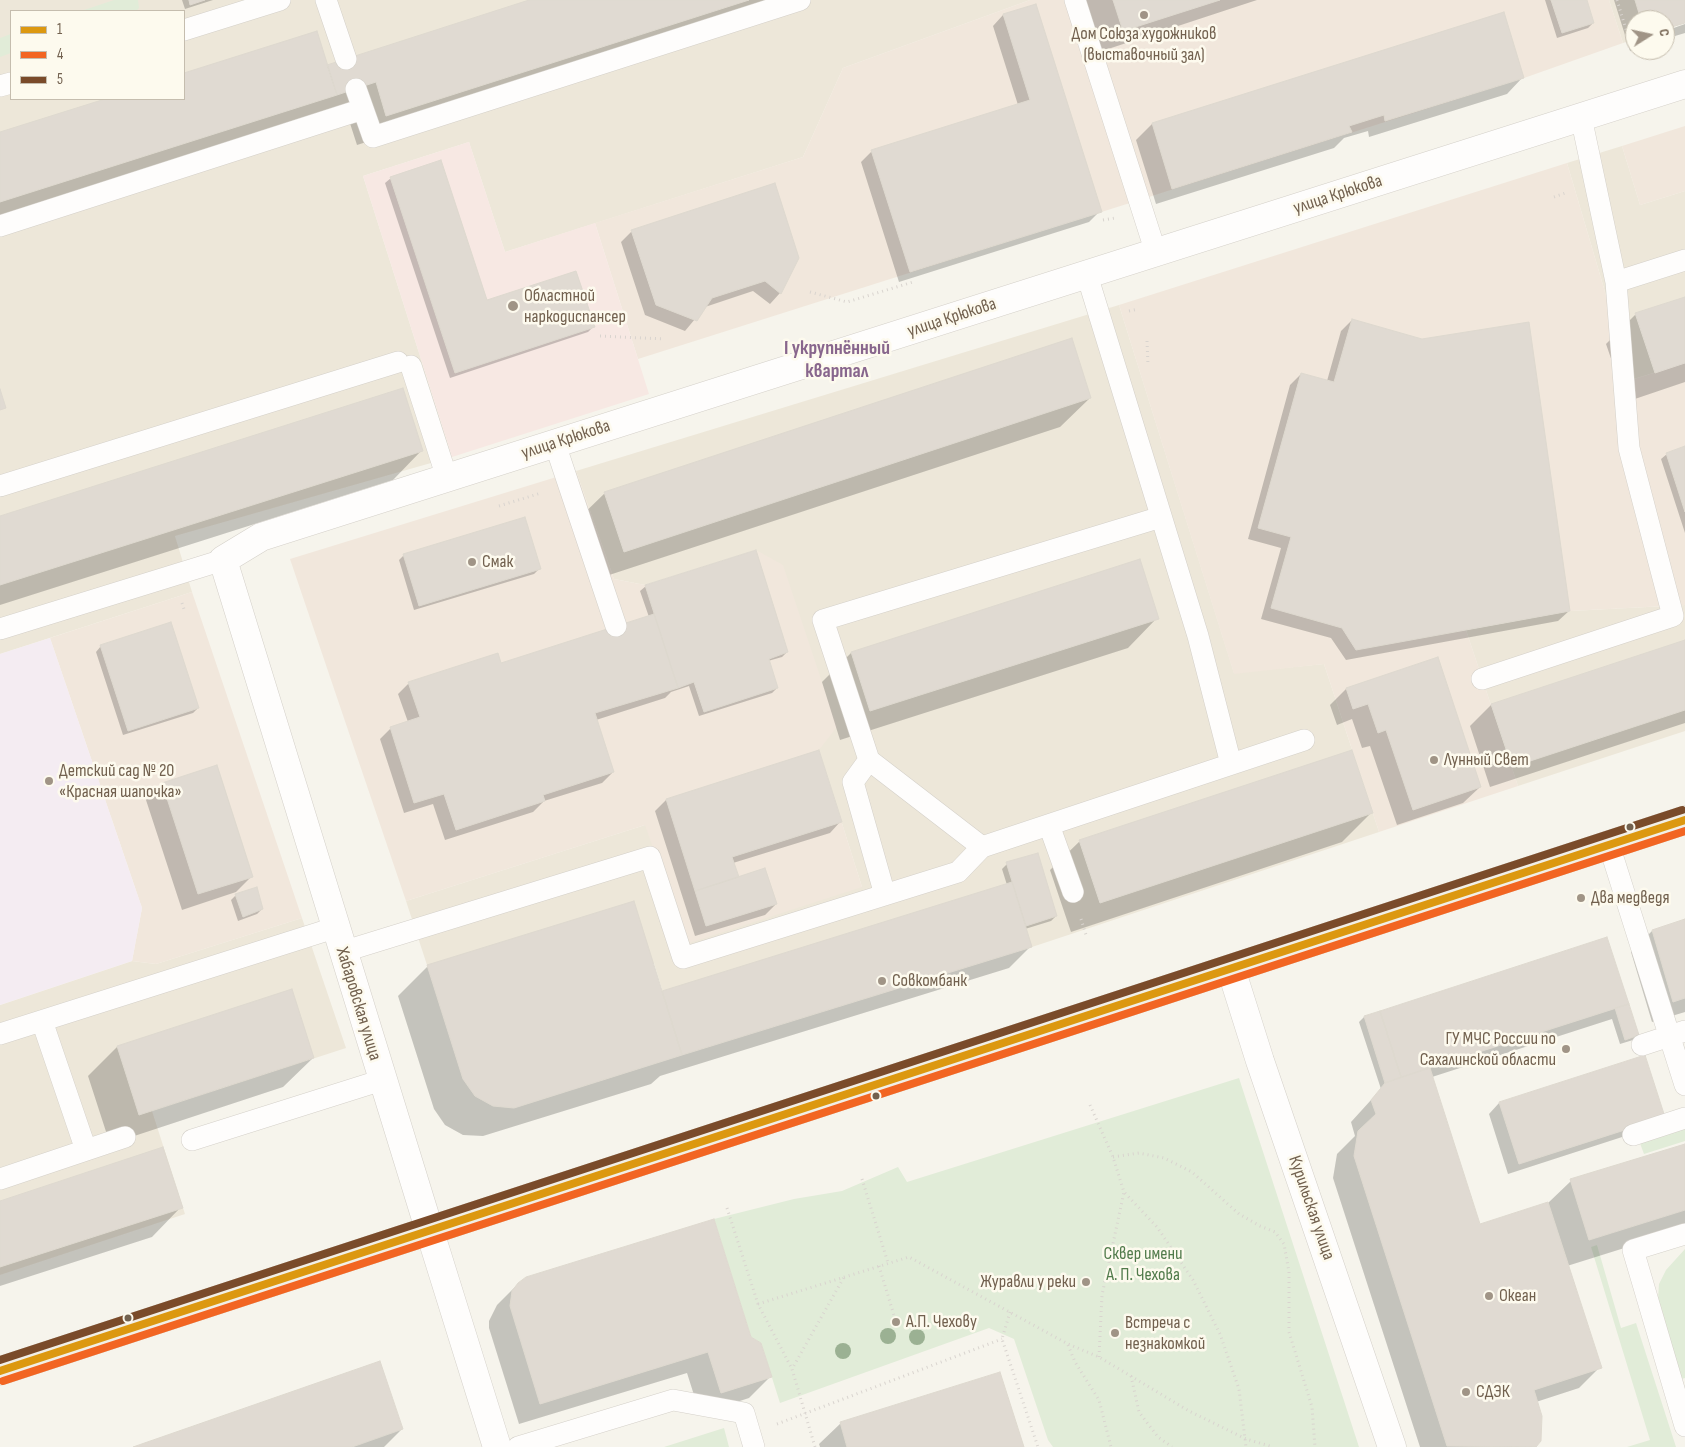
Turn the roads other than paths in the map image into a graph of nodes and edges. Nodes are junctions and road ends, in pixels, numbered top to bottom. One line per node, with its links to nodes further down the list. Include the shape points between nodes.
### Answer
1 (280, 0): 5 (lane)
2 (326, 0): 6 (lane)
3 (800, 0): 9 (lane, via 373,138 359,99)
4 (1075, 0): 10 (lane)
5 (185, 30)
6 (346, 59)
7 (1685, 84): 8 (street, улица Крюкова)
8 (1581, 117): 10 (street, улица Крюкова); 13 (lane)
9 (0, 226)
10 (1156, 253): 12 (street, улица Крюкова)
11 (1685, 260): 13 (lane)
12 (1087, 275): 14 (street, улица Крюкова); 17 (lane)
13 (1616, 282): 21 (lane, via 1629,448 1673,616)
14 (555, 444): 15 (street, улица Крюкова); 19 (lane)
15 (447, 478): 16 (lane, via 405,364); 18 (street, улица Крюкова, via 261,537)
16 (0, 486)
17 (1161, 517): 23 (lane, via 823,620); 24 (lane, via 1198,636)
18 (223, 560): 20 (lane); 31 (street, Хабаровская улица)
19 (616, 626)
20 (0, 628)
21 (1482, 679)
22 (1304, 740): 24 (lane)
23 (869, 760): 28 (lane); 30 (lane, via 854,782)
24 (1231, 764): 26 (lane)
25 (1685, 820): 27 (main road)
26 (1049, 824): 28 (lane); 29 (lane)
27 (1609, 845): 32 (main road); 35 (lane)
28 (982, 847): 30 (lane, via 958,872)
29 (1072, 892)
30 (885, 895): 31 (lane, via 683,958 650,857)
31 (338, 940): 33 (lane); 37 (street, Хабаровская улица)
32 (1231, 969): 45 (main road); 52 (street, Курильская улица)
33 (42, 1021): 34 (lane); 43 (lane)
34 (0, 1034)
35 (1677, 1034): 36 (lane); 38 (lane)
36 (1642, 1045)
37 (382, 1080): 42 (lane); 45 (street, Хабаровская улица)
38 (1685, 1085)
39 (1685, 1118): 40 (lane)
40 (1633, 1135)
41 (126, 1137): 43 (lane)
42 (192, 1140)
43 (86, 1150): 44 (lane)
44 (0, 1179)
45 (430, 1232): 47 (main road); 50 (street, Хабаровская улица)
46 (1685, 1234): 48 (lane, via 1632,1250)
47 (0, 1371)
48 (1685, 1426)
49 (753, 1440): 51 (lane, via 744,1413 673,1400)
50 (497, 1447)
51 (518, 1447)
52 (1392, 1447)

